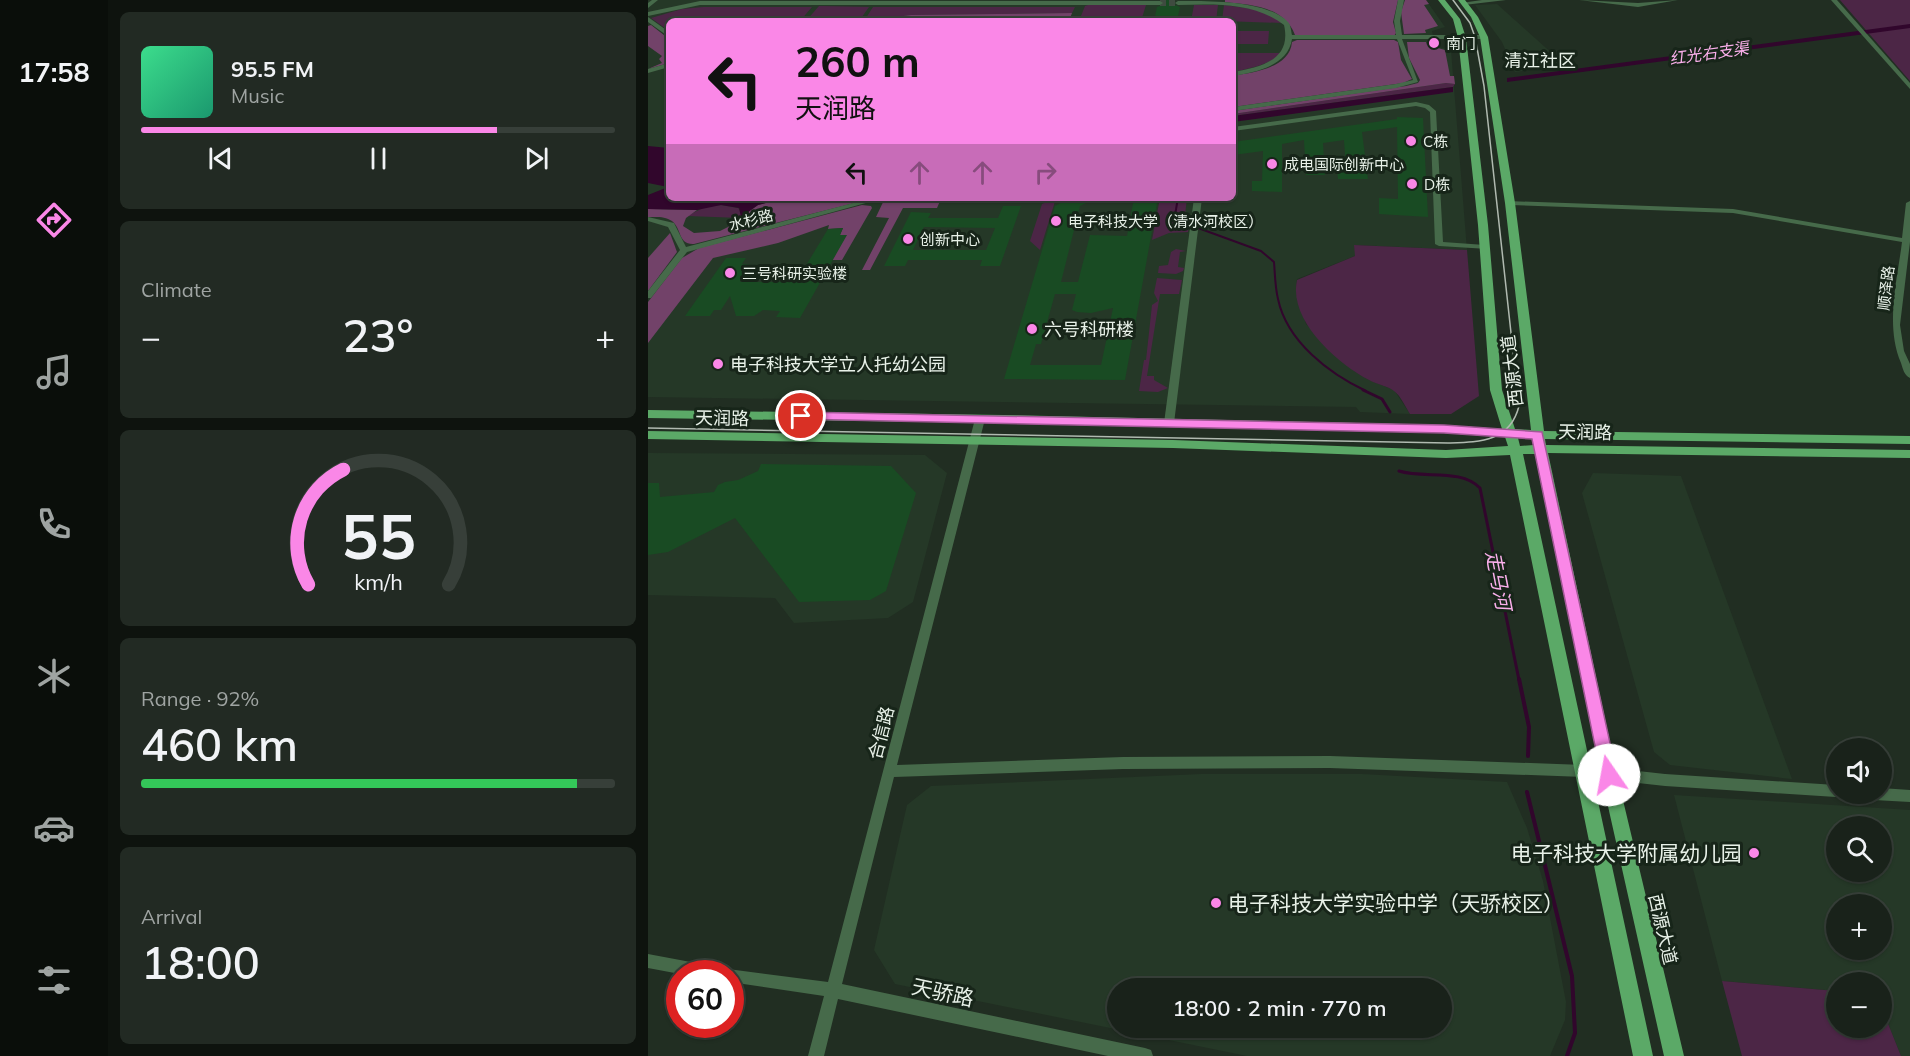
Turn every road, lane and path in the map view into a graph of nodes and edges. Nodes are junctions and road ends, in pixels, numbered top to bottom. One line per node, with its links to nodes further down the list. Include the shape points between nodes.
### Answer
1 (656, 0): 12 (street)
2 (1401, 0): 18 (street, via 1397,16)
3 (1440, 0): 19 (main road, 西源大道, via 1455,20)
4 (1503, 0): 9 (street)
5 (1582, 0): 6 (street, via 1638,5)
6 (1675, 0)
7 (1834, 0): 23 (street)
8 (1221, 2): 11 (street); 16 (street, via 1273,14 1287,24)
9 (1463, 2): 17 (main road, 西源大道)
10 (1160, 3): 13 (street, via 700,3)
11 (1178, 3)
12 (648, 6)
13 (648, 14)
14 (648, 19): 15 (street)
15 (666, 33)
16 (1290, 37): 18 (street); 22 (street, via 1286,51 1274,62)
17 (1484, 37): 19 (street); 28 (main road, 西源大道)
18 (1400, 38): 19 (street); 24 (street, via 1404,58 1416,81 1412,83)
19 (1461, 38): 32 (main road, 西源大道)
20 (666, 66): 21 (street)
21 (648, 71)
22 (1236, 73)
23 (1910, 87)
24 (1236, 109)
25 (1236, 129): 32 (street, via 1416,104 1427,106 1433,111 1439,244)
26 (869, 201): 33 (street, 水杉路)
27 (1198, 201): 38 (street)
28 (1510, 203): 31 (street, via 1733,211); 41 (main road, 西源大道)
29 (1910, 203): 31 (street, 顺泽路)
30 (648, 219): 33 (street, via 671,225)
31 (1907, 241): 35 (street, 顺泽路, via 1896,325 1900,351)
32 (1485, 247): 39 (main road, 西源大道, via 1496,390)
33 (684, 250): 34 (street)
34 (648, 296)
35 (1910, 375)
36 (648, 414): 37 (main road, 天润路)
37 (980, 419): 38 (main road, 天润路); 43 (street, 合信路)
38 (1169, 423): 39 (main road, 天润路)
39 (1510, 434): 41 (main road, 天润路); 45 (main road, 西源大道)
40 (648, 435): 43 (main road, 天润路)
41 (1538, 435): 42 (main road, 天润路); 44 (main road, 西源大道)
42 (1910, 440)
43 (975, 442): 45 (main road, 天润路, via 1173,444 1446,454); 47 (street, 合信路)
44 (1542, 449): 45 (main road, 天润路); 46 (main road, 天润路); 49 (main road, 西源大道)
45 (1516, 452): 48 (main road, 西源大道)
46 (1910, 454)
47 (890, 771): 48 (street, via 1123,763 1330,762); 56 (street, 合信路)
48 (1584, 771): 49 (street); 59 (main road, 西源大道)
49 (1609, 775): 50 (street); 60 (main road, 西源大道)
50 (1826, 790)
51 (1892, 795): 52 (street)
52 (1910, 796)
53 (648, 961): 54 (street)
54 (666, 964)
55 (744, 977): 56 (street, 天骄路)
56 (833, 990): 57 (street, 合信路); 58 (street, 天骄路)
57 (816, 1056)
58 (1145, 1056)
59 (1643, 1056)
60 (1674, 1056)

